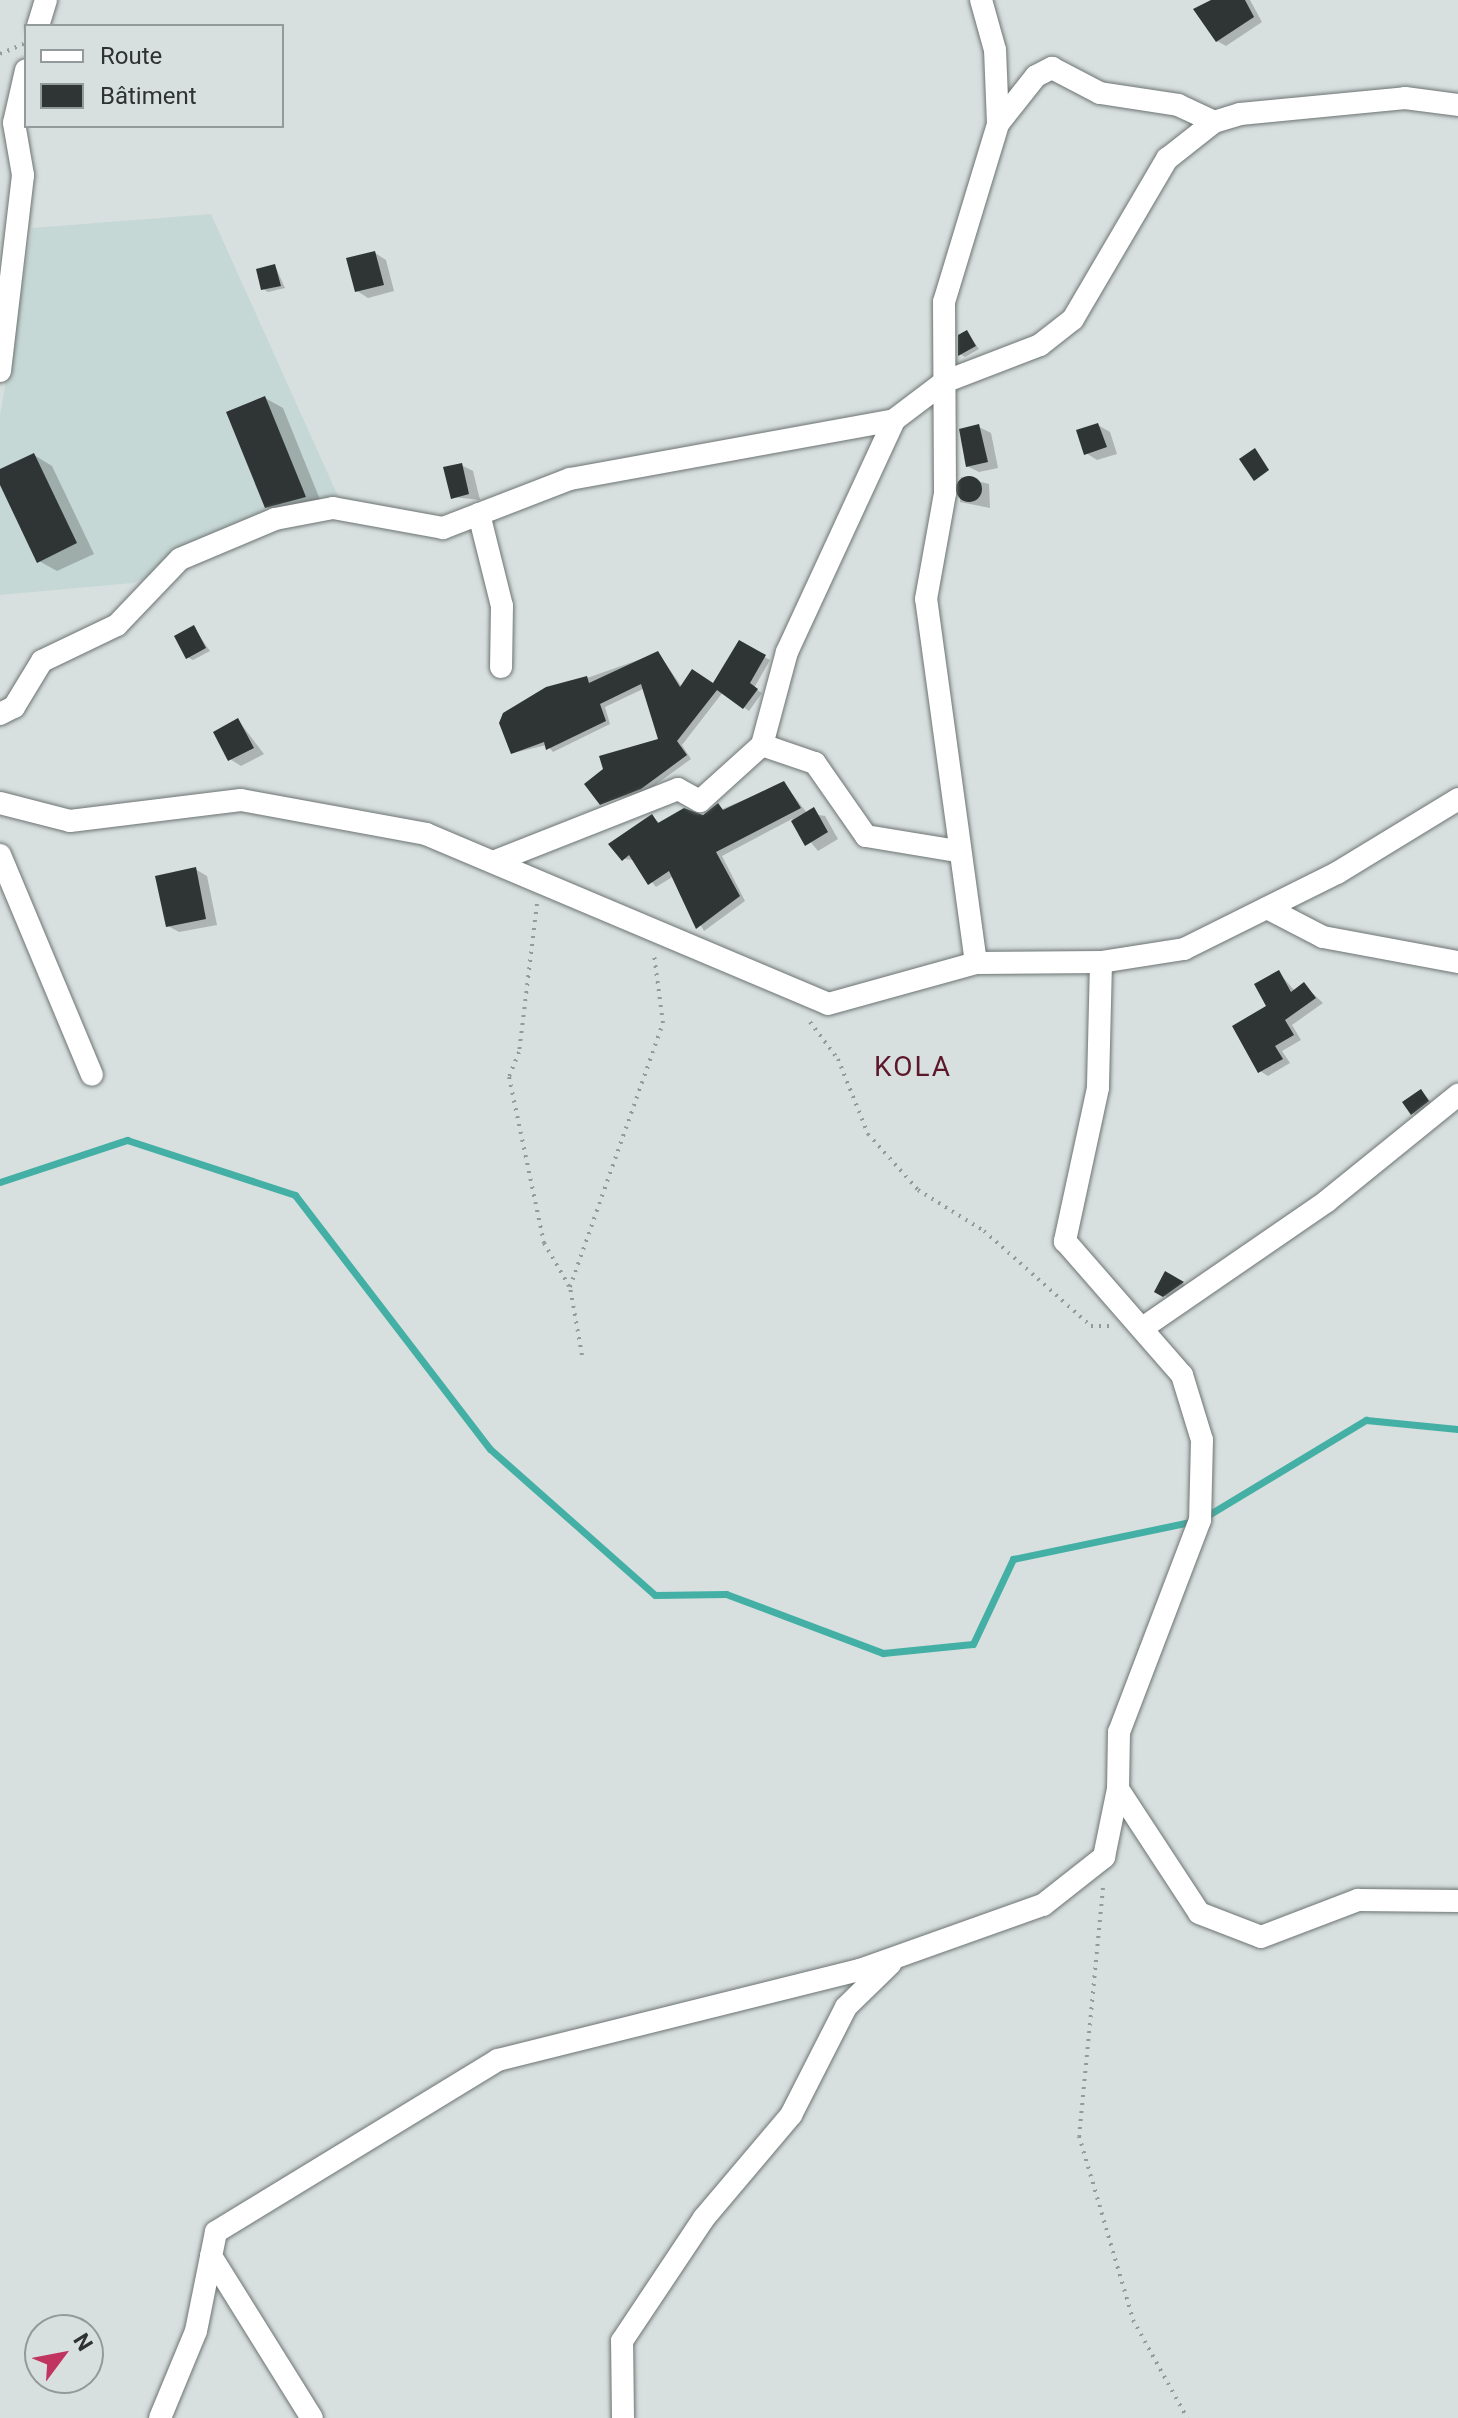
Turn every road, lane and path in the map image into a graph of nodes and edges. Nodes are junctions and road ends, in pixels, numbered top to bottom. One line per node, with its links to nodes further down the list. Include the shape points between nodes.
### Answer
1 (46, 0): 3 (street)
2 (981, 0): 9 (street, via 995,50)
3 (39, 24)
4 (24, 44): 5 (path)
5 (0, 54)
6 (24, 79): 10 (street, via 14,123 23,175)
7 (1458, 105): 8 (street, via 1405,98)
8 (1214, 122): 9 (street, via 1178,105 1100,93 1052,68 1036,76); 11 (street, via 1167,159 1073,319 1040,345)
9 (998, 124): 11 (street, via 944,302)
10 (0, 371)
11 (944, 382): 12 (street); 19 (street, via 945,493 926,599)
12 (894, 420): 13 (street, via 570,479); 16 (street, via 787,652)
13 (479, 514): 14 (street, via 502,606); 15 (street, via 443,528 333,508 275,519 180,559 117,625 42,661 14,707)
14 (501, 667)
15 (0, 714)
16 (762, 745): 19 (street, via 815,763 866,836); 21 (street, via 700,801 678,789)
17 (1458, 799): 23 (street)
18 (0, 803): 21 (street, via 70,821 241,800 426,834)
19 (958, 851): 27 (street)
20 (0, 855): 29 (street)
21 (493, 862): 22 (street)
22 (540, 882): 24 (street); 31 (path, via 519,1052 509,1077 544,1243)
23 (1267, 908): 25 (street, via 1184,949); 26 (street, via 1323,937)
24 (650, 929): 28 (street); 31 (path, via 663,1023 634,1121)
25 (1101, 962): 27 (street); 32 (street, via 1098,1088 1065,1241)
26 (1458, 962)
27 (976, 963): 28 (street, via 828,1004)
28 (782, 984): 32 (path, via 838,1059 868,1134 918,1190 984,1231 1091,1326)
29 (92, 1075)
30 (1458, 1095): 32 (street, via 1327,1201)
31 (570, 1287): 33 (path)
32 (1144, 1327): 34 (street, via 1182,1375 1202,1440 1200,1520 1119,1732)
33 (582, 1355)
34 (1118, 1789): 35 (street); 36 (street, via 1199,1913 1261,1937 1358,1900)
35 (1104, 1857): 37 (street, via 1043,1905); 42 (path, via 1102,1956 1079,2136 1133,2320)
36 (1458, 1901)
37 (897, 1957): 38 (street, via 498,2060 216,2232); 41 (street, via 846,2007 791,2115 704,2218 622,2341)
38 (211, 2256): 39 (street, via 196,2331); 40 (street)
39 (160, 2418)
40 (312, 2418)
41 (623, 2418)
42 (1187, 2418)

